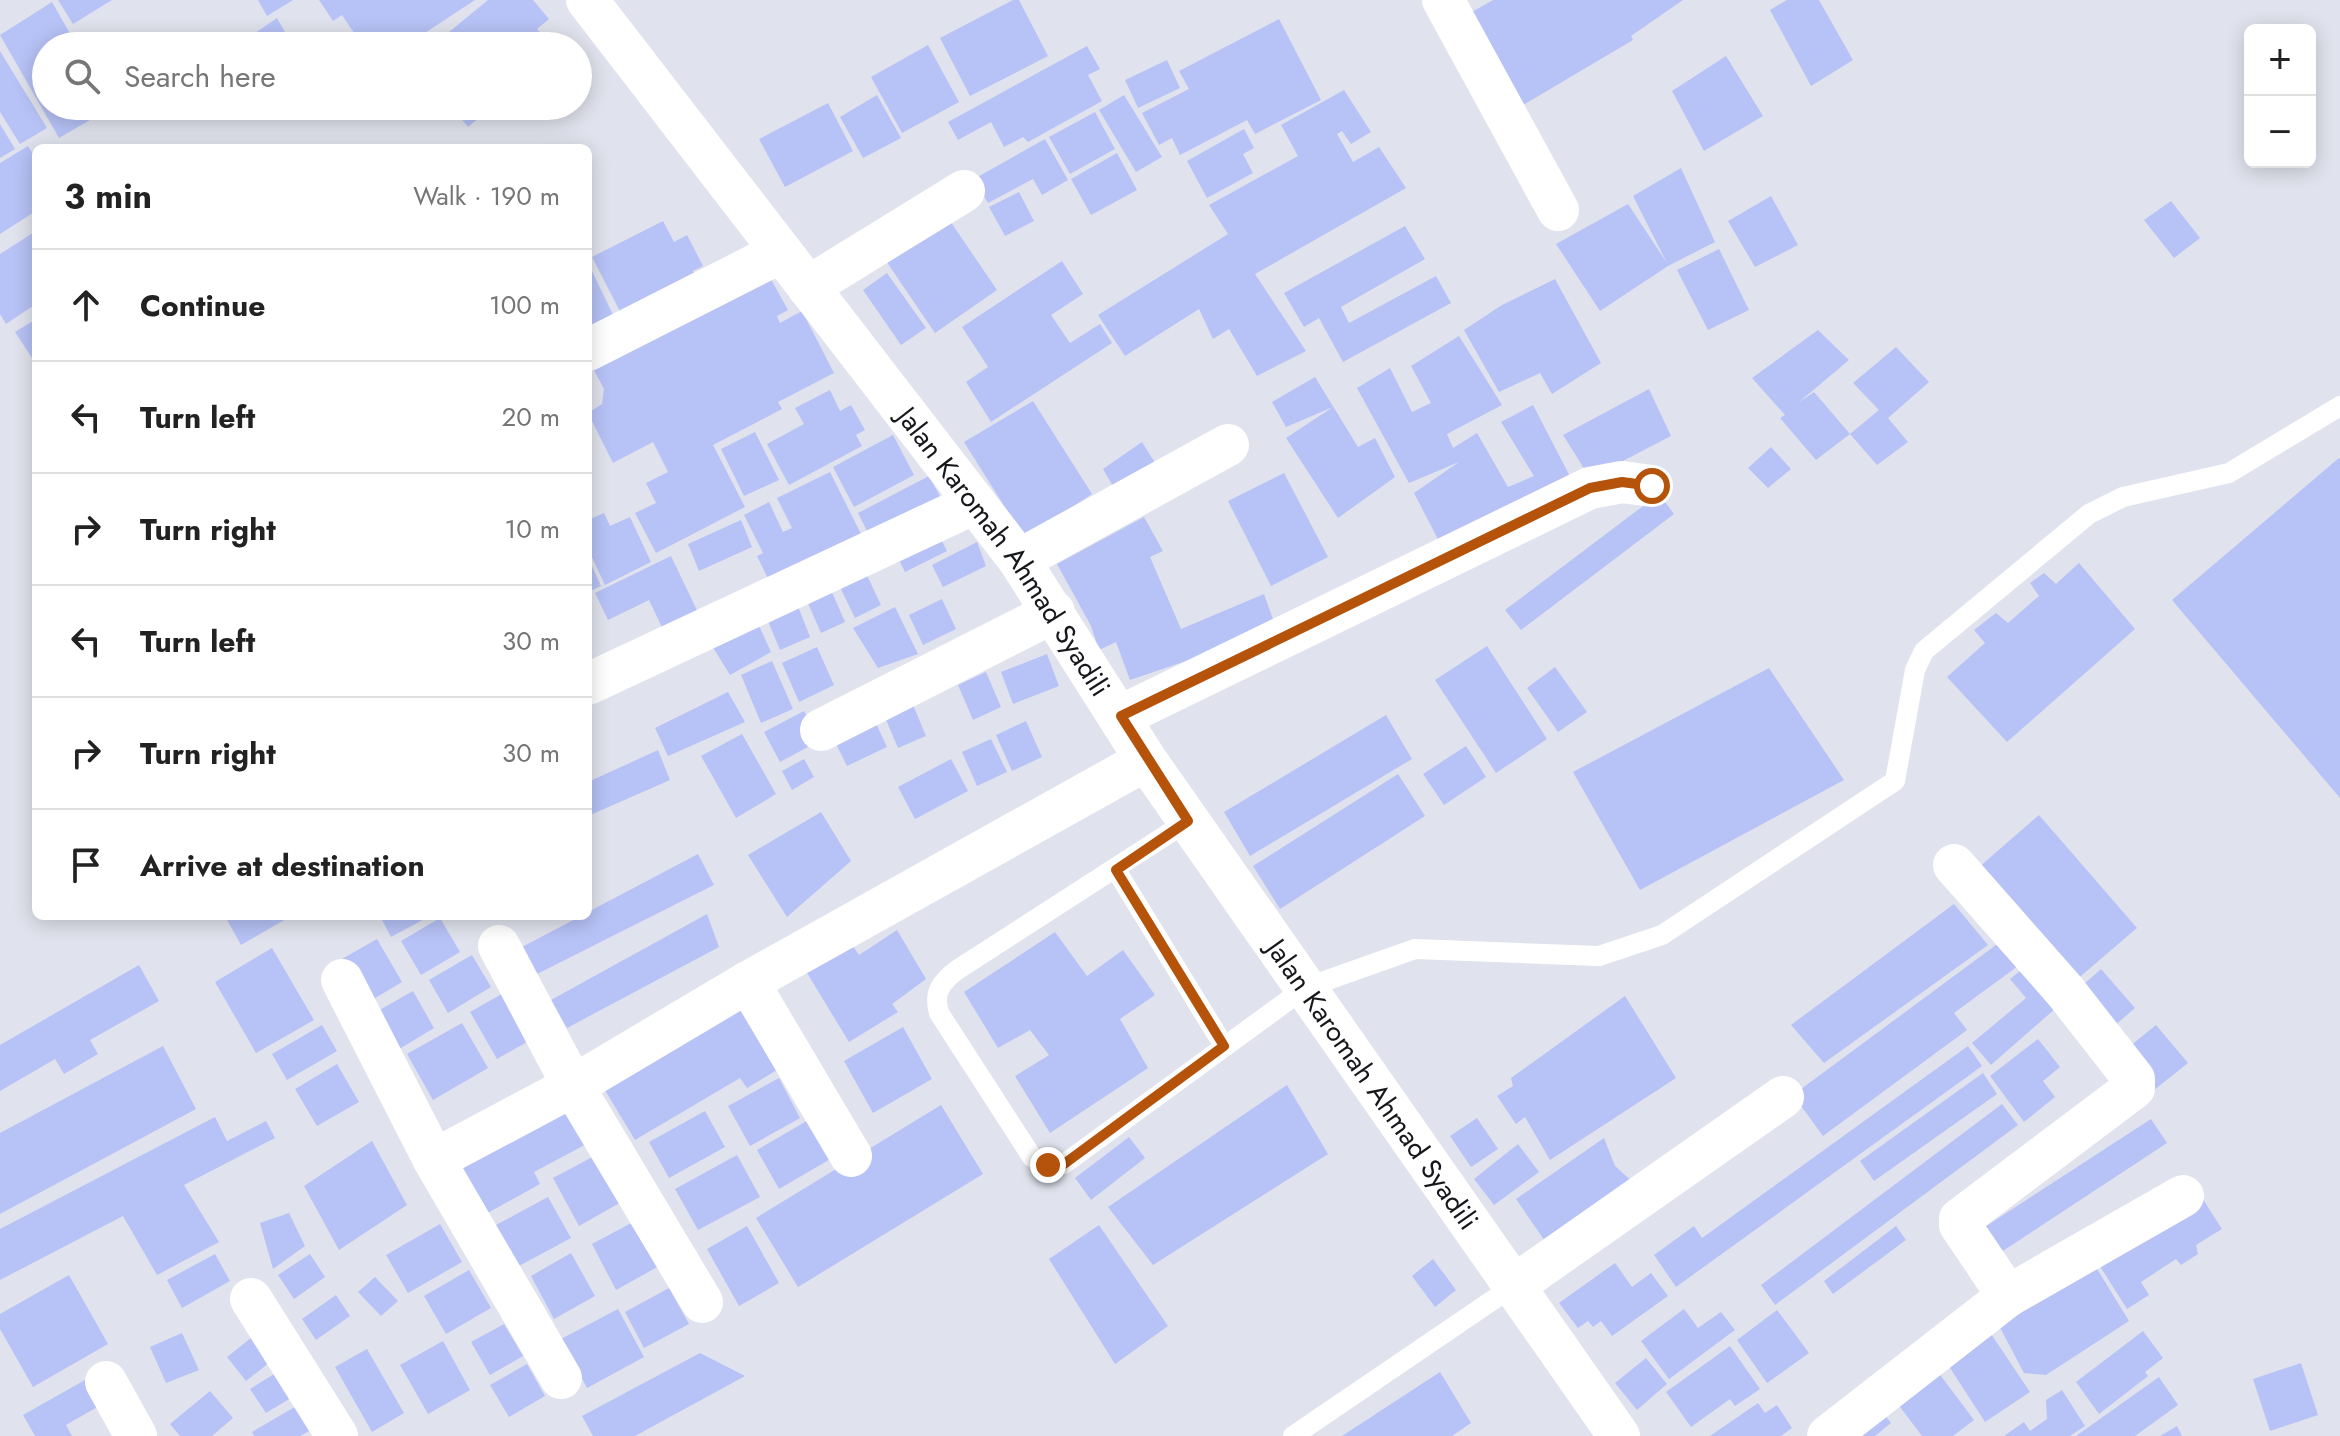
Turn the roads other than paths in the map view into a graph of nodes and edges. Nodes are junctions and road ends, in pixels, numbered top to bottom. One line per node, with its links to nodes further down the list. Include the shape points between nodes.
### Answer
1 (587, 0): 5 (street, Jalan Karomah Ahmad Syadili)
2 (1443, 0): 4 (street)
3 (964, 191): 6 (street)
4 (1558, 210)
5 (781, 252): 6 (street, Jalan Karomah Ahmad Syadili); 7 (street)
6 (808, 287): 11 (street, Jalan Karomah Ahmad Syadili)
7 (592, 348)
8 (2338, 411): 24 (lane, via 2229,473 2123,497 2066,529 1924,651 1915,670 1895,781 1662,935 1599,956 1415,949)
9 (1228, 445): 12 (street)
10 (1652, 486): 15 (street, via 1622,482 1590,488)
11 (975, 503): 12 (street, Jalan Karomah Ahmad Syadili); 14 (street)
12 (1019, 560): 13 (street, Jalan Karomah Ahmad Syadili)
13 (1054, 612): 15 (street, Jalan Karomah Ahmad Syadili); 16 (street)
14 (592, 682)
15 (1121, 716): 17 (street, Jalan Karomah Ahmad Syadili)
16 (821, 730)
17 (1146, 760): 18 (street, Jalan Karomah Ahmad Syadili); 23 (street)
18 (1188, 821): 20 (lane); 24 (street, Jalan Karomah Ahmad Syadili)
19 (1954, 865): 32 (street, via 2134,1079 2134,1088 1960,1219)
20 (1116, 870): 25 (lane); 25 (lane, via 945,979 935,1001 939,1013 1023,1146 1048,1165 1064,1164)
21 (499, 946): 26 (street)
22 (342, 980): 29 (street)
23 (748, 982): 26 (street); 28 (street)
24 (1305, 988): 25 (lane); 31 (street, Jalan Karomah Ahmad Syadili)
25 (1224, 1046)
26 (573, 1086): 29 (street); 34 (street)
27 (1783, 1097): 31 (street)
28 (851, 1156)
29 (434, 1160): 35 (street)
30 (2183, 1196): 32 (street)
31 (1512, 1287): 39 (lane); 40 (street, Jalan Karomah Ahmad Syadili)
32 (2008, 1296): 41 (street)
33 (251, 1299): 38 (street)
34 (702, 1302)
35 (561, 1378)
36 (106, 1382): 37 (street)
37 (136, 1436)
38 (337, 1436)
39 (1293, 1436)
40 (1619, 1436)
41 (1828, 1436)

